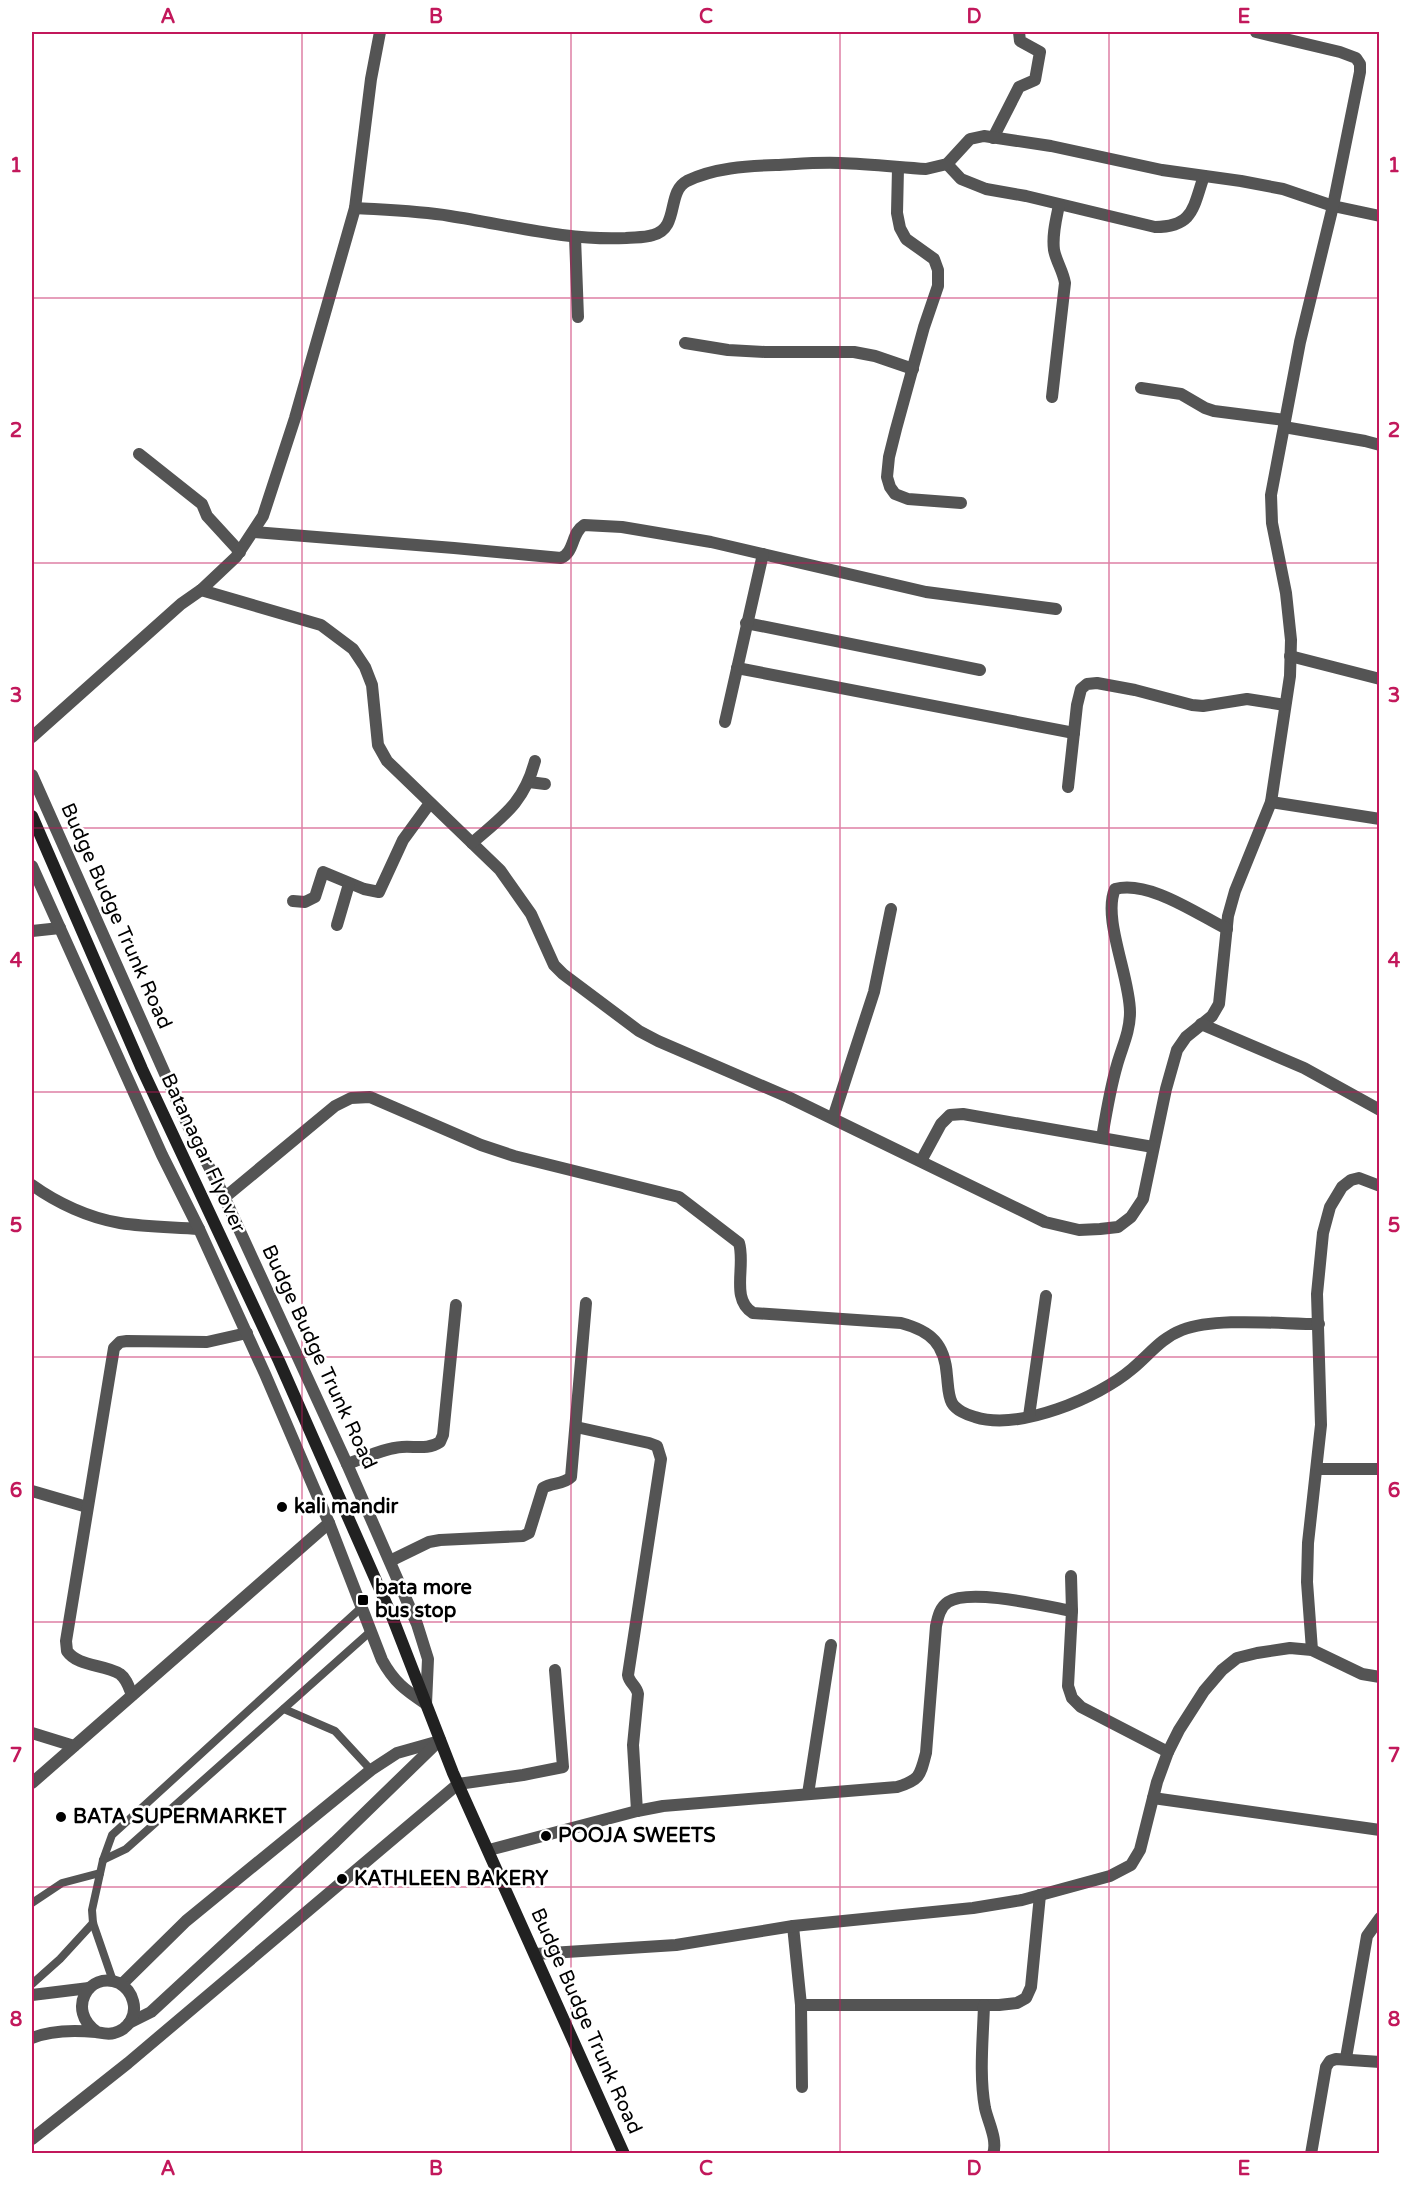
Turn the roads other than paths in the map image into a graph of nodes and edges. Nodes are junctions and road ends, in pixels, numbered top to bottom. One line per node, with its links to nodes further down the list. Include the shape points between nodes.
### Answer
1 (380, 32): 10 (street)
2 (1019, 32): 4 (street, via 1020,40 1040,52 1035,80 1019,87)
3 (1256, 32): 9 (street, via 1340,52 1356,58 1360,64)
4 (993, 138): 5 (street, via 970,139); 7 (street)
5 (947, 164): 6 (street, via 926,170); 8 (street, via 969,184)
6 (898, 168): 12 (street, via 838,162 724,170 684,183 676,196 669,224 655,235); 15 (street, via 900,228 906,239 934,259 938,270 939,286)
7 (1204, 176): 8 (street, via 1192,210 1185,220 1170,227); 9 (street, via 1290,191)
8 (1059, 205): 17 (street, via 1054,251 1065,283)
9 (1333, 206): 11 (street); 18 (street)
10 (355, 208): 12 (street, via 448,215); 22 (street, via 295,418 263,516)
11 (1380, 216)
12 (575, 237): 13 (street)
13 (578, 317)
14 (685, 343): 15 (street, via 728,350 854,352)
15 (913, 369): 21 (street, via 889,457 890,487 895,494 908,499)
16 (1141, 388): 18 (street, via 1181,394 1214,411)
17 (1052, 397)
18 (1285, 423): 19 (street); 28 (street, via 1271,495 1272,523 1286,593)
19 (1380, 445)
20 (139, 454): 23 (street, via 202,504 213,523)
21 (961, 503)
22 (254, 532): 23 (street); 24 (street, via 561,558 569,552 579,528 589,524)
23 (240, 552): 25 (street)
24 (763, 554): 26 (street, via 926,592); 27 (street)
25 (201, 590): 35 (street); 42 (street, via 321,625 353,649 372,685 376,734 382,754)
26 (1056, 609)
27 (746, 623): 29 (street); 30 (street)
28 (1290, 656): 31 (street); 32 (street)
29 (737, 668): 33 (street); 34 (street)
30 (980, 670)
31 (1380, 679)
32 (1285, 705): 34 (street, via 1247,699 1192,705 1135,690 1087,684 1081,689); 41 (street)
33 (725, 722)
34 (1074, 733): 40 (street)
35 (32, 737)
36 (535, 760): 38 (street)
37 (32, 774): 62 (street, Budge Budge Trunk Road, via 190,1130)
38 (529, 782): 39 (street); 45 (street, via 512,808)
39 (545, 784)
40 (1068, 787)
41 (1271, 802): 44 (street); 52 (street, via 1235,891)
42 (430, 803): 45 (street); 47 (street, via 403,840 379,892)
43 (32, 816): 87 (main road, Batanagar Flyover, via 142,1069 279,1361 393,1619)
44 (1380, 819)
45 (472, 843): 56 (street, via 520,896 562,974 658,1041)
46 (32, 866): 51 (street)
47 (349, 884): 48 (street, via 324,872 315,897 305,902); 50 (street)
48 (293, 901)
49 (891, 909): 56 (street, via 874,993)
50 (337, 925)
51 (60, 928): 53 (street); 63 (street)
52 (1227, 929): 54 (street, via 1219,1004); 57 (street, via 1139,887 1115,889 1112,915 1130,1012 1128,1035 1107,1102)
53 (32, 931)
54 (1201, 1024): 55 (street, via 1304,1068); 58 (street, via 1177,1050)
55 (1380, 1110)
56 (833, 1118): 59 (street)
57 (1102, 1138): 58 (street); 59 (street, via 950,1115)
58 (1153, 1148): 59 (street, via 1143,1199 1131,1217 1118,1227 1100,1229 1079,1230 1045,1222)
59 (921, 1161)
60 (32, 1185): 63 (street, via 81,1212 120,1223)
61 (1380, 1186): 67 (street, via 1359,1178 1351,1180 1330,1207 1319,1261)
62 (223, 1194): 69 (street, via 335,1106 351,1098 370,1097 481,1145 679,1197 739,1242 741,1299 746,1309 753,1313 916,1327 940,1346 951,1402 958,1409 996,1420); 71 (street, Budge Budge Trunk Road)
63 (199, 1229): 68 (street)
64 (1046, 1296): 69 (street)
65 (586, 1304): 70 (street)
66 (456, 1305): 71 (street, via 440,1442 428,1447 401,1446)
67 (1319, 1324): 69 (street, via 1212,1323 1185,1329 1168,1336 1133,1369 1103,1390 1076,1403); 72 (street, via 1321,1425)
68 (246, 1333): 75 (street, via 207,1342 127,1341 114,1348); 76 (street)
69 (1029, 1416)
70 (576, 1427): 77 (street, via 571,1477 543,1488 529,1533 429,1542); 98 (street, via 649,1443 660,1452 628,1675 638,1694 633,1745)
71 (348, 1464): 77 (street, Budge Budge Trunk Road)
72 (1317, 1469): 73 (street); 83 (street, via 1307,1572)
73 (1380, 1469)
74 (32, 1491): 75 (street)
75 (87, 1507): 86 (street, via 67,1651 75,1659 121,1675)
76 (329, 1523): 79 (street); 86 (street)
77 (390, 1562): 87 (street, Budge Budge Trunk Road, via 428,1659)
78 (1071, 1576): 80 (street)
79 (362, 1606): 81 (street); 101 (lane, via 120,1826 112,1835)
80 (1072, 1611): 92 (street, via 1068,1686 1072,1698); 96 (street, via 980,1596 948,1602 940,1610 936,1626 926,1753 921,1772 913,1782 897,1787)
81 (371, 1631): 87 (street, via 390,1676); 88 (lane)
82 (831, 1645): 96 (street)
83 (1312, 1650): 85 (street, via 1362,1674); 92 (street, via 1290,1648 1237,1658 1204,1691)
84 (555, 1670): 95 (street, via 563,1767)
85 (1380, 1677)
86 (132, 1695): 91 (street)
87 (426, 1704): 90 (main road, Batanagar Flyover)
88 (284, 1709): 93 (lane, via 335,1731); 101 (lane, via 126,1849)
89 (32, 1733): 91 (street)
90 (440, 1740): 93 (street, via 397,1752); 95 (main road, Budge Budge Trunk Road); 115 (street, via 151,2012)
91 (74, 1746): 94 (street)
92 (1168, 1752): 97 (street)
93 (372, 1770): 109 (street, via 186,1921)
94 (32, 1783)
95 (458, 1784): 100 (main road, Budge Budge Trunk Road); 121 (street, via 128,2063)
96 (808, 1794): 98 (street)
97 (1153, 1798): 99 (street); 103 (street, via 1140,1850 1131,1865 1110,1876)
98 (638, 1811): 100 (street)
99 (1380, 1830)
100 (489, 1850): 108 (main road, Budge Budge Trunk Road)
101 (103, 1860): 102 (lane)
102 (100, 1873): 104 (lane, via 62,1883); 106 (lane)
103 (1040, 1895): 107 (street, via 973,1908); 114 (street, via 1031,1987 1026,1998 1017,2003)
104 (32, 1903)
105 (1380, 1918): 118 (street, via 1367,1936)
106 (93, 1923): 109 (lane); 110 (lane)
107 (793, 1926): 108 (street, via 698,1943); 113 (street)
108 (535, 1954): 122 (main road, Budge Budge Trunk Road)
109 (118, 1983): 111 (street, via 105,1981); 115 (street, via 132,1997 134,2006)
110 (32, 1984)
111 (89, 1988): 112 (street); 116 (street, via 81,2003 82,2012 84,2020)
112 (32, 1995)
113 (801, 2005): 114 (street); 120 (street)
114 (984, 2006): 123 (street, via 982,2079 994,2140)
115 (129, 2023): 116 (street, via 115,2033)
116 (97, 2032): 117 (street, via 44,2033)
117 (32, 2038)
118 (1346, 2058): 119 (street); 124 (street, via 1330,2061 1326,2067)
119 (1380, 2062)
120 (802, 2087)
121 (32, 2139)
122 (624, 2154)
123 (993, 2154)
124 (1311, 2154)

